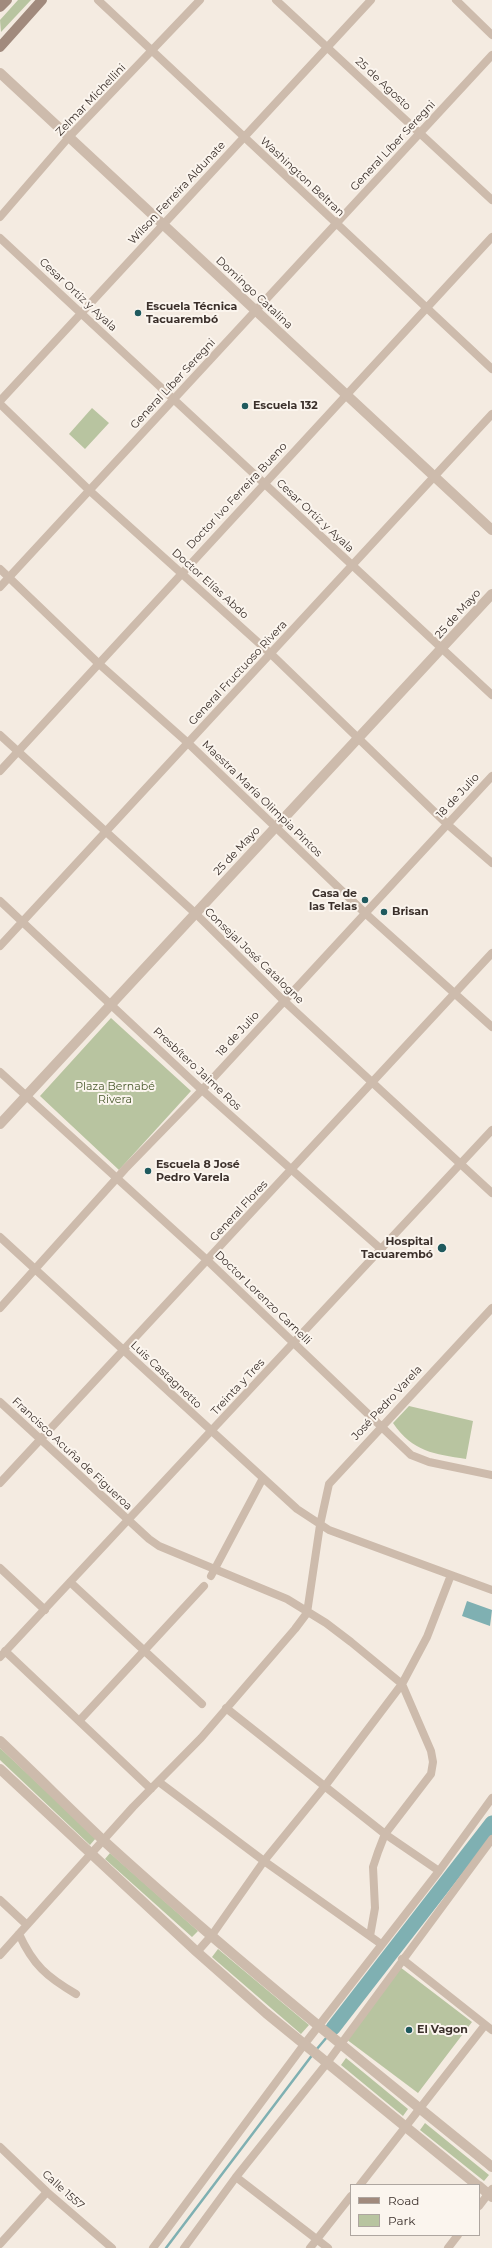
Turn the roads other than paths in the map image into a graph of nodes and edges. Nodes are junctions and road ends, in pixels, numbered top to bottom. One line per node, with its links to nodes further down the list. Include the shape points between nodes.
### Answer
1 (7, 0): 8 (main road)
2 (42, 0): 10 (main road)
3 (98, 0): 12 (street, Washington Beltran)
4 (200, 0): 12 (street, Zelmar Michellini)
5 (276, 0): 11 (street, 25 de Agosto)
6 (371, 0): 11 (street, Wilson Ferreira Aldunate)
7 (456, 0): 9 (street)
8 (0, 7)
9 (492, 35)
10 (0, 47)
11 (327, 47): 15 (street, 25 de Agosto); 17 (street, Wilson Ferreira Aldunate)
12 (153, 52): 16 (street, Zelmar Michellini); 17 (street, Washington Beltran)
13 (492, 55): 15 (street, General Líber Seregni)
14 (0, 73): 16 (street, Domingo Catalina)
15 (420, 133): 18 (street, 25 de Agosto); 20 (street, General Líber Seregni)
16 (69, 137): 19 (street, Zelmar Michellini); 21 (street, Domingo Catalina)
17 (243, 138): 20 (street, Washington Beltran); 21 (street, Wilson Ferreira Aldunate)
18 (492, 200)
19 (0, 217)
20 (336, 224): 24 (street, Washington Beltran); 26 (street, General Líber Seregni)
21 (164, 225): 25 (street, Wilson Ferreira Aldunate); 26 (street, Domingo Catalina)
22 (492, 237): 24 (street, Doctor Ivo Ferreira Bueno)
23 (0, 238): 25 (street, Cesar Ortiz y Ayala)
24 (426, 308): 27 (street, Washington Beltran); 28 (street, Doctor Ivo Ferreira Bueno)
25 (81, 312): 29 (street, Cesar Ortiz y Ayala); 30 (street, Wilson Ferreira Aldunate)
26 (256, 312): 28 (street, Domingo Catalina); 29 (street, General Líber Seregni)
27 (492, 369)
28 (345, 394): 32 (street, Domingo Catalina); 33 (street, Doctor Ivo Ferreira Bueno)
29 (174, 399): 33 (street, Cesar Ortiz y Ayala); 34 (street, General Líber Seregni)
30 (0, 402): 34 (street, Doctor Elías Abdo)
31 (492, 414): 32 (street, General Fructuoso Rivera)
32 (435, 476): 35 (street, Domingo Catalina); 36 (street, General Fructuoso Rivera)
33 (264, 484): 36 (street, Cesar Ortiz y Ayala); 38 (street, Doctor Ivo Ferreira Bueno)
34 (90, 491): 38 (street, Doctor Elías Abdo); 39 (street, General Líber Seregni)
35 (492, 530)
36 (352, 566): 42 (street, Cesar Ortiz y Ayala); 43 (street, General Fructuoso Rivera)
37 (0, 570): 39 (street, Maestra María Olimpia Pintos)
38 (182, 573): 43 (street, Doctor Elías Abdo); 44 (street, Doctor Ivo Ferreira Bueno)
39 (8, 578): 40 (street, General Líber Seregni); 44 (street, Maestra María Olimpia Pintos)
40 (0, 587)
41 (492, 594): 42 (street, 25 de Mayo)
42 (442, 649): 45 (street, Cesar Ortiz y Ayala); 47 (street, 25 de Mayo)
43 (271, 654): 47 (street, Doctor Elías Abdo); 48 (street, General Fructuoso Rivera)
44 (98, 663): 48 (street, Maestra María Olimpia Pintos); 49 (street, Doctor Ivo Ferreira Bueno)
45 (492, 695)
46 (0, 735): 49 (street, Consejal José Catalogne)
47 (359, 738): 52 (street, Doctor Elías Abdo); 53 (street, 25 de Mayo)
48 (188, 743): 53 (street, Maestra María Olimpia Pintos); 54 (street, General Fructuoso Rivera)
49 (18, 752): 50 (street, Doctor Ivo Ferreira Bueno); 54 (street, Consejal José Catalogne)
50 (0, 771)
51 (492, 776): 52 (street, 18 de Julio)
52 (447, 824): 55 (street, Doctor Elías Abdo); 58 (street, 18 de Julio)
53 (276, 826): 57 (street, 25 de Mayo); 58 (street, Maestra María Olimpia Pintos)
54 (105, 832): 57 (street, Consejal José Catalogne); 59 (street, General Fructuoso Rivera)
55 (492, 863)
56 (0, 901): 59 (street, Presbítero Jaime Ros)
57 (195, 913): 63 (street, Consejal José Catalogne); 64 (street, 25 de Mayo)
58 (365, 913): 62 (street, Maestra María Olimpia Pintos); 63 (street, 18 de Julio)
59 (23, 922): 60 (street, General Fructuoso Rivera); 64 (street, Presbítero Jaime Ros)
60 (0, 946)
61 (492, 953): 62 (street, General Flores)
62 (455, 993): 65 (street, Maestra María Olimpia Pintos); 67 (street, General Flores)
63 (283, 1000): 67 (street, Consejal José Catalogne); 68 (street, 18 de Julio)
64 (112, 1004): 68 (street, Presbítero Jaime Ros); 69 (street, 25 de Mayo)
65 (492, 1027)
66 (0, 1072): 69 (street, Doctor Lorenzo Carnelli)
67 (372, 1082): 72 (street, Consejal José Catalogne); 73 (street, General Flores)
68 (202, 1090): 73 (street, Presbítero Jaime Ros); 74 (street, 18 de Julio)
69 (27, 1096): 70 (street, 25 de Mayo); 74 (street, Doctor Lorenzo Carnelli)
70 (0, 1124)
71 (492, 1130): 72 (street, Treinta y Tres)
72 (461, 1164): 75 (street, Consejal José Catalogne); 77 (street, Treinta y Tres)
73 (292, 1169): 77 (street, Presbítero Jaime Ros); 78 (street, General Flores)
74 (116, 1179): 78 (street, Doctor Lorenzo Carnelli); 79 (street, 18 de Julio)
75 (492, 1193)
76 (0, 1237): 79 (street, Luis Castagnetto)
77 (382, 1250): 84 (street, Treinta y Tres)
78 (208, 1261): 84 (street, Doctor Lorenzo Carnelli); 85 (street, General Flores)
79 (36, 1269): 80 (street, 18 de Julio); 85 (street, Luis Castagnetto)
80 (0, 1308)
81 (492, 1308): 82 (street, José Pedro Varela)
82 (485, 1316): 83 (street); 87 (street, José Pedro Varela)
83 (492, 1321)
84 (294, 1343): 87 (street, Doctor Lorenzo Carnelli); 88 (street, Treinta y Tres)
85 (124, 1351): 88 (street, Luis Castagnetto); 89 (street, General Flores)
86 (0, 1402): 89 (street, Francisco Acuña de Figueroa)
87 (381, 1426): 90 (street, Doctor Lorenzo Carnelli, via 411,1455 420,1460); 94 (street, José Pedro Varela, via 329,1484)
88 (212, 1432): 91 (street, Luis Castagnetto); 93 (street, Treinta y Tres)
89 (41, 1440): 92 (street, General Flores); 93 (street, Francisco Acuña de Figueroa)
90 (492, 1475)
91 (263, 1478): 94 (street, Luis Castagnetto, via 297,1509); 96 (street)
92 (0, 1483)
93 (128, 1522): 96 (street, Francisco Acuña de Figueroa, via 159,1546); 98 (street, Treinta y Tres)
94 (320, 1525): 97 (street, Luis Castagnetto); 102 (street, José Pedro Varela)
95 (0, 1568): 101 (street)
96 (213, 1573): 102 (street, Francisco Acuña de Figueroa, via 287,1599)
97 (451, 1575): 100 (street, Luis Castagnetto); 105 (street, via 427,1636)
98 (70, 1582): 101 (street, Treinta y Tres); 103 (street)
99 (204, 1586): 103 (street)
100 (492, 1590)
101 (45, 1610): 104 (street, Treinta y Tres)
102 (307, 1613): 105 (street, Francisco Acuña de Figueroa, via 326,1623); 107 (street)
103 (144, 1650): 106 (street); 108 (street)
104 (3, 1654): 108 (street)
105 (402, 1684): 112 (street); 115 (street, via 431,1751 433,1762 431,1774)
106 (202, 1704)
107 (226, 1708): 111 (street); 112 (street)
108 (79, 1721): 113 (street)
109 (0, 1741): 117 (street)
110 (0, 1768): 118 (street)
111 (159, 1782): 113 (street); 119 (street)
112 (325, 1786): 115 (street); 119 (street)
113 (151, 1789): 117 (street)
114 (492, 1798): 120 (street)
115 (385, 1834): 120 (street); 125 (street, via 373,1867 375,1908)
116 (492, 1839): 129 (street)
117 (104, 1841): 118 (street); 124 (street)
118 (91, 1854): 122 (street); 127 (street)
119 (264, 1861): 124 (street); 125 (street)
120 (439, 1871): 126 (street)
121 (0, 1900): 122 (street)
122 (27, 1925): 123 (street)
123 (19, 1934): 128 (street); 130 (street, via 33,1961 44,1973)
124 (212, 1935): 127 (street); 132 (street)
125 (370, 1936): 126 (street)
126 (381, 1944): 132 (street)
127 (197, 1952): 134 (street)
128 (0, 1955)
129 (402, 1959): 131 (street); 133 (street)
130 (76, 1994)
131 (489, 2027): 136 (street)
132 (322, 2028): 133 (street); 134 (street)
133 (339, 2041): 135 (street); 136 (street)
134 (306, 2048): 135 (street); 152 (street)
135 (324, 2061): 137 (street); 140 (street)
136 (420, 2109): 137 (street); 139 (street)
137 (406, 2127): 141 (street); 142 (street)
138 (0, 2147): 144 (street, Calle 1557)
139 (492, 2167)
140 (236, 2177): 149 (street); 153 (street)
141 (361, 2184)
142 (476, 2184)
143 (480, 2187): 145 (street)
144 (47, 2192): 150 (street); 151 (street, Calle 1557)
145 (491, 2193): 147 (street)
146 (350, 2197): 149 (street)
147 (480, 2205)
148 (457, 2236): 156 (street)
149 (317, 2239): 154 (street); 155 (street)
150 (0, 2244)
151 (112, 2248)
152 (153, 2248)
153 (184, 2248)
154 (310, 2248)
155 (328, 2248)
156 (448, 2248)

